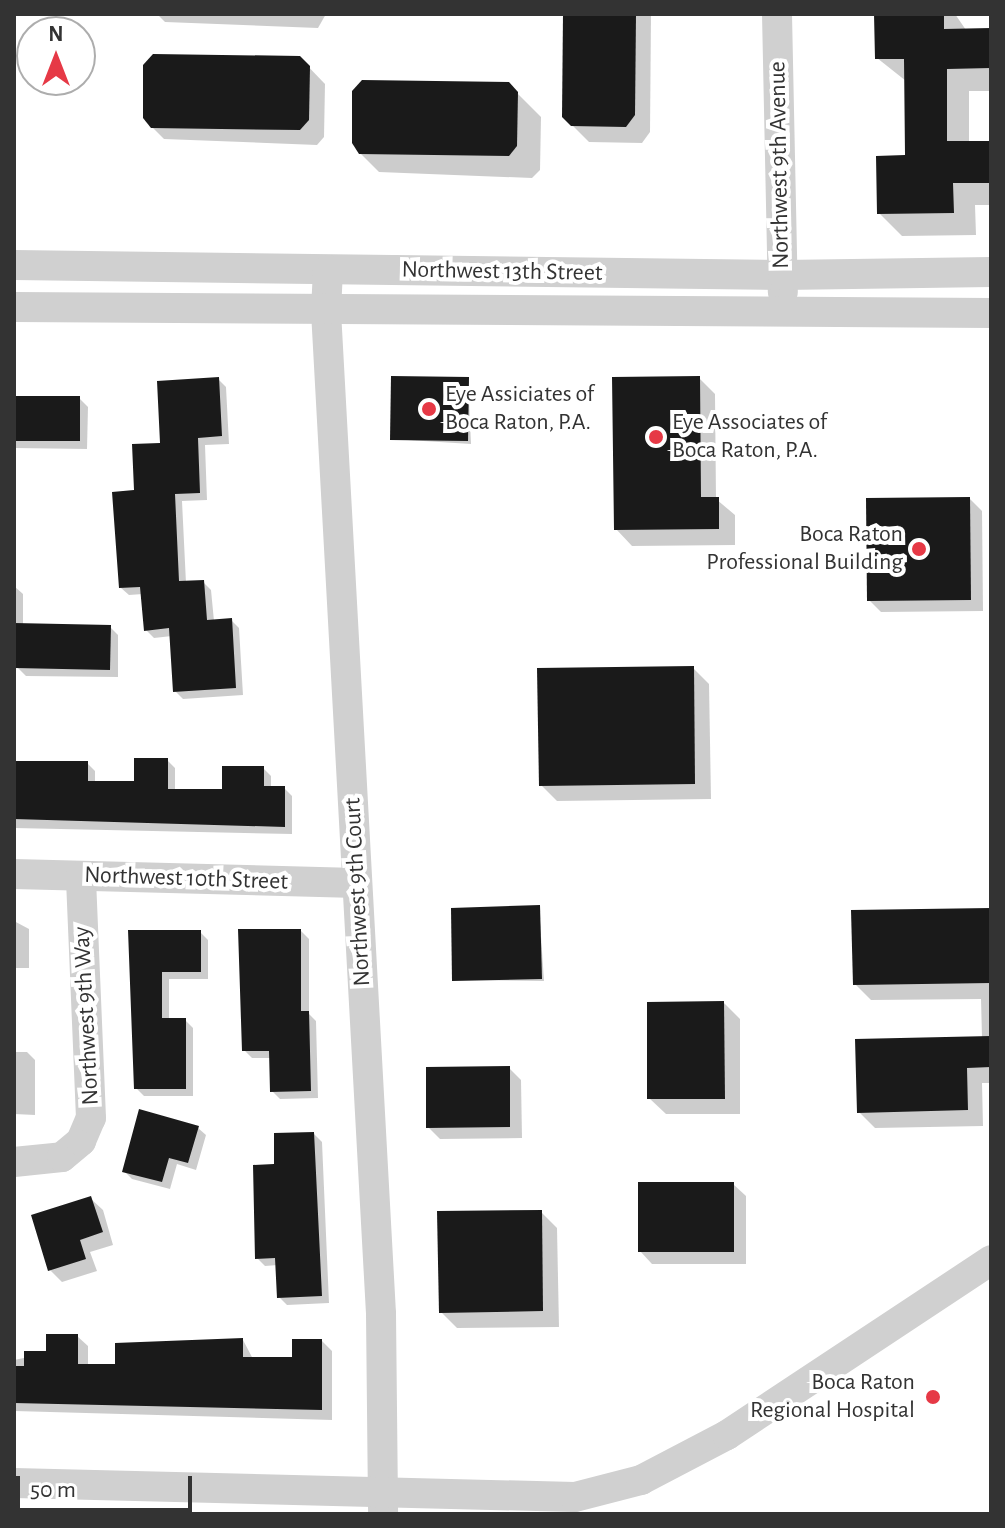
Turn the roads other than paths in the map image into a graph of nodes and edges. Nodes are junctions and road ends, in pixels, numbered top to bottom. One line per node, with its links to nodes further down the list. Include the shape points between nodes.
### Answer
1 (777, 14): 5 (street, Northwest 9th Avenue)
2 (14, 265): 3 (street, Northwest 13th Street)
3 (328, 270): 5 (street, Northwest 13th Street); 7 (street, Northwest 9th Court)
4 (991, 272): 5 (street, Northwest 13th Street)
5 (783, 275): 9 (street, Northwest 9th Avenue)
6 (14, 307): 7 (street, Northwest 13th Street)
7 (326, 311): 9 (street, Northwest 13th Street); 12 (street, Northwest 9th Court)
8 (991, 313): 9 (street, Northwest 13th Street)
9 (783, 316)
10 (14, 874): 11 (street, Northwest 10th Street)
11 (81, 876): 12 (street, Northwest 10th Street); 13 (street, Northwest 9th Way, via 91,1118 81,1141 62,1157)
12 (357, 883): 16 (street, Northwest 9th Court, via 381,1314)
13 (14, 1162)
14 (991, 1260): 16 (street, via 777,1405 641,1480 575,1497)
15 (14, 1483): 16 (street)
16 (383, 1504)

